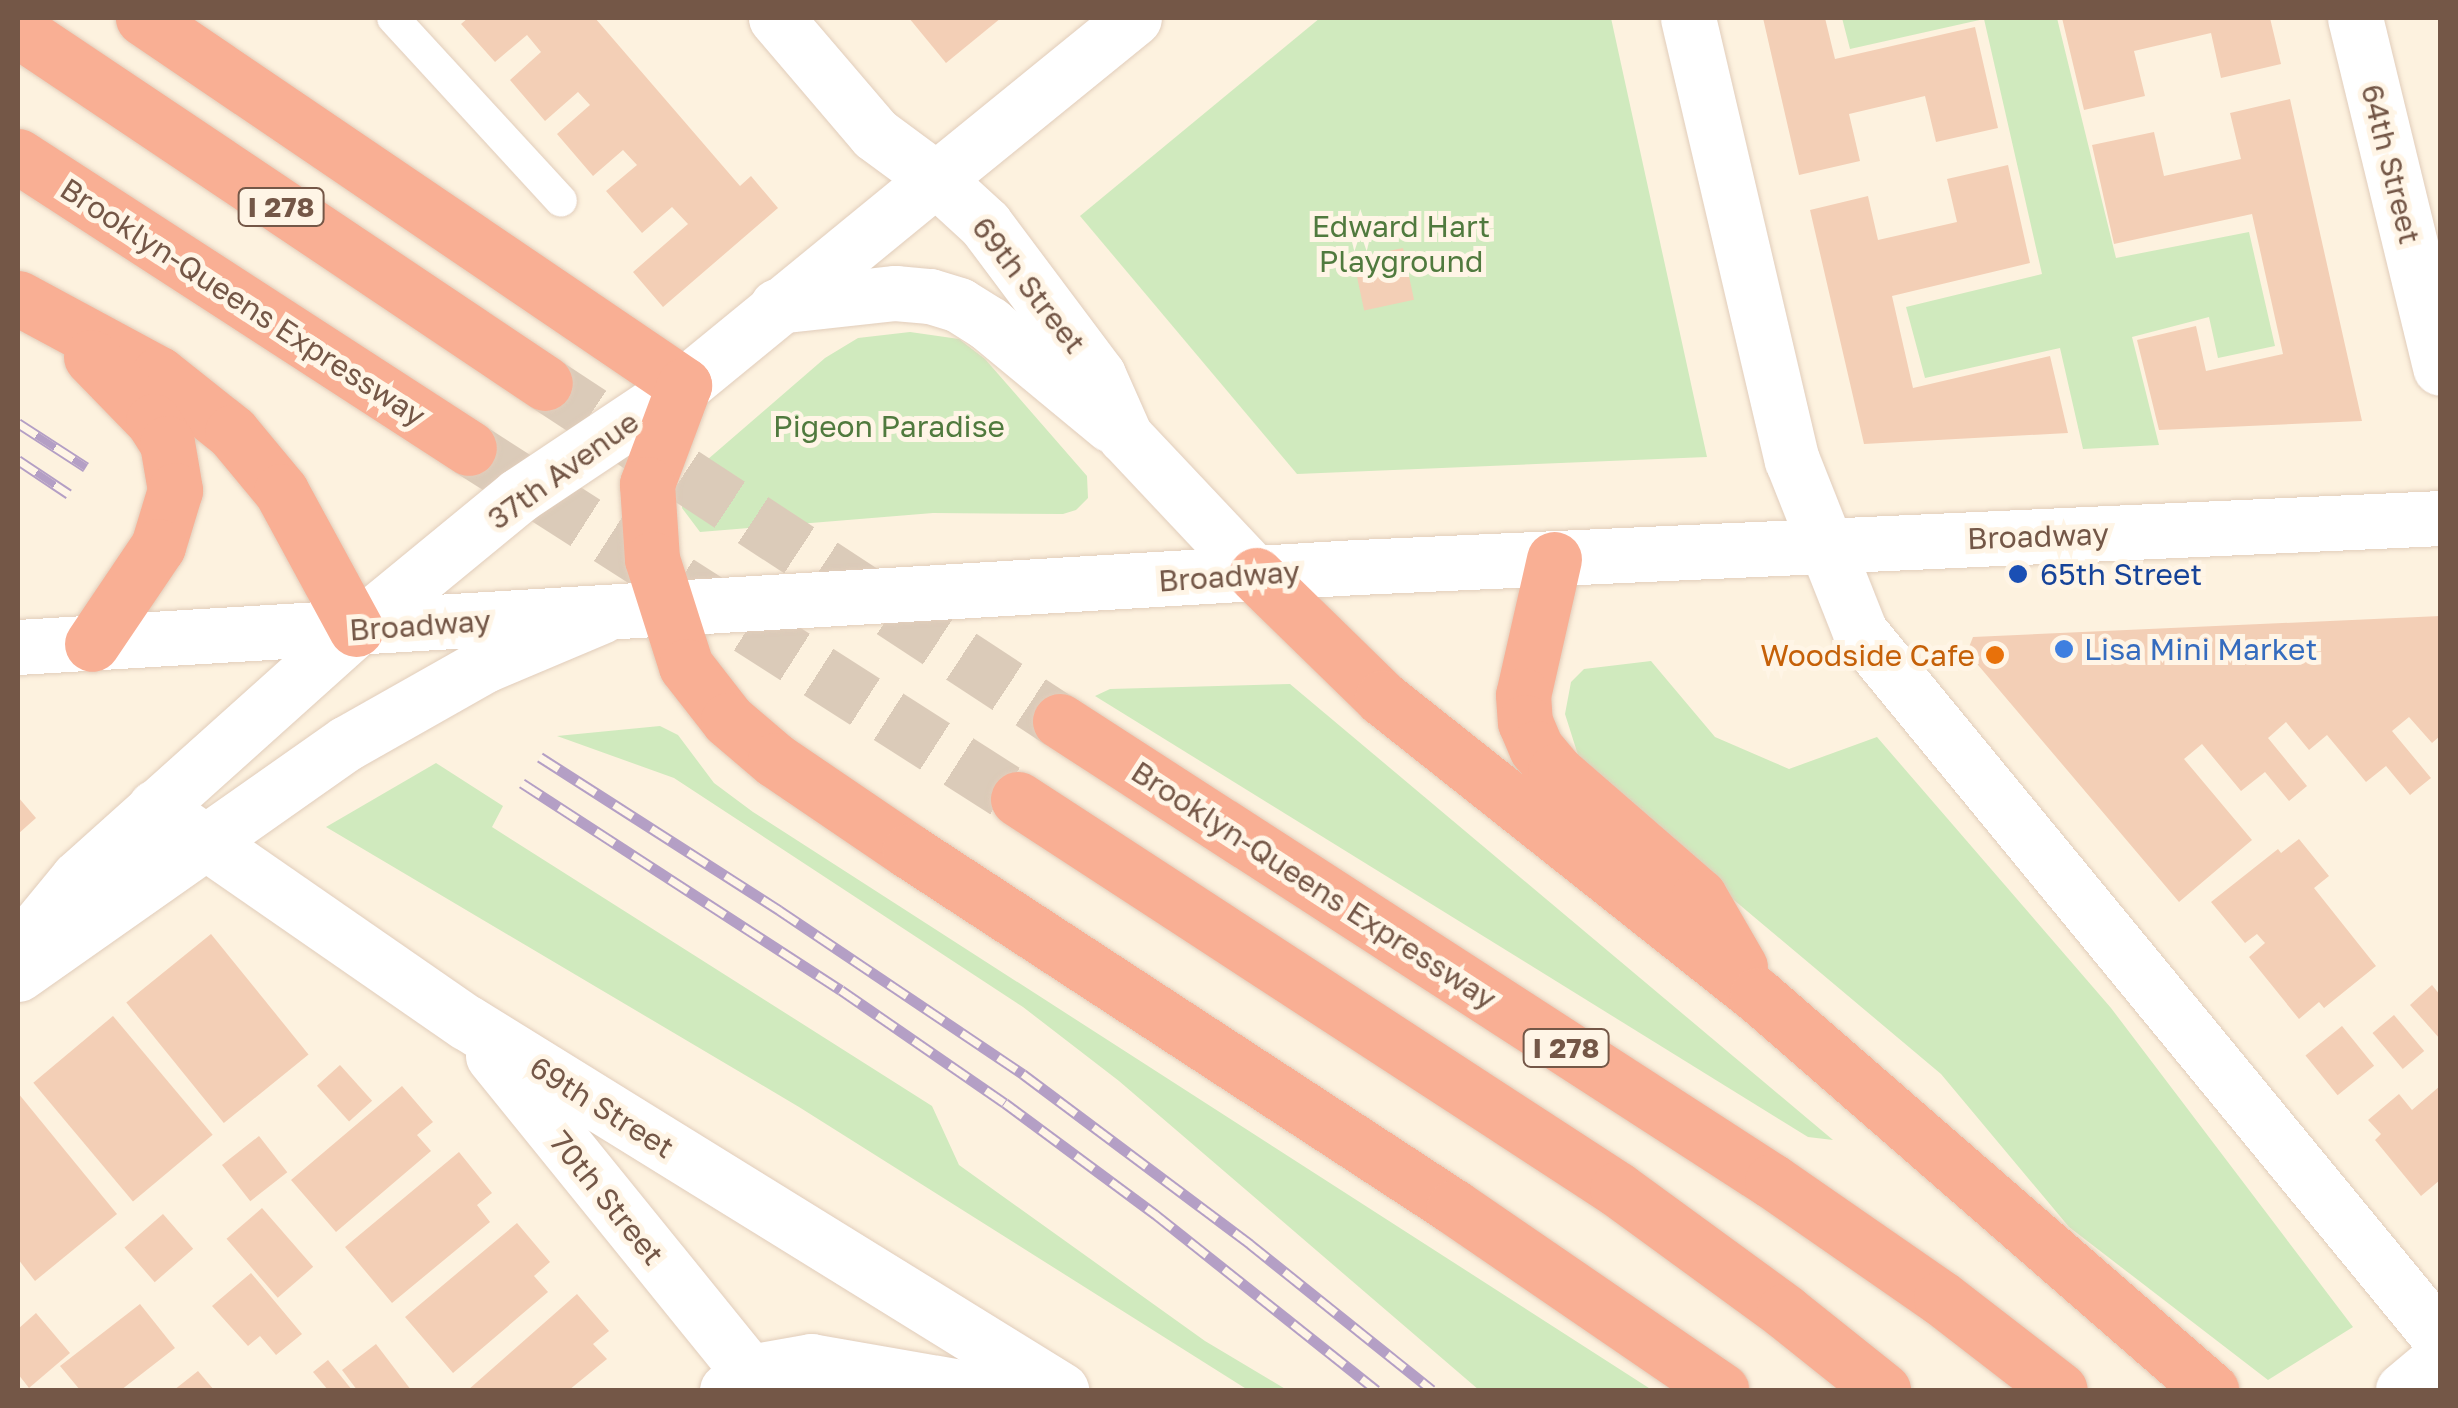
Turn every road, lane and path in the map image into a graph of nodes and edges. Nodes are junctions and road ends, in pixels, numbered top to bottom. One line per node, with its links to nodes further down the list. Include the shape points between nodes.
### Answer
1 (142, 18): 15 (highway)
2 (393, 18): 10 (lane)
3 (776, 18): 9 (street, 69th Street, via 875,134)
4 (1134, 18): 9 (street, 37th Avenue)
5 (1688, 18): 19 (street, via 1792,460)
6 (2355, 18): 13 (street, 64th Street)
7 (18, 30): 14 (highway, I 278)
8 (18, 156): 17 (highway, Brooklyn-Queens Expressway)
9 (936, 179): 11 (street, 37th Avenue); 16 (street, 69th Street, via 985,224 1058,317 1098,375)
10 (561, 201)
11 (777, 306): 15 (street, 37th Avenue); 16 (street, via 896,293 959,306)
12 (37, 311): 24 (highway, via 159,374 232,432 281,491); 25 (highway, via 154,421 173,466 172,504 158,546)
13 (2440, 368)
14 (544, 383)
15 (684, 384): 22 (highway, via 648,484 652,559); 24 (street, 37th Avenue, via 519,495)
16 (1125, 436): 21 (street, 69th Street)
17 (469, 448)
18 (2440, 518): 19 (street, Broadway)
19 (1822, 544): 20 (street, Broadway); 35 (street, via 1860,632)
20 (1554, 559): 21 (street, Broadway); 33 (highway, via 1523,696 1536,748 1699,896)
21 (1256, 575): 22 (street, Broadway); 33 (highway, via 1382,698)
22 (667, 610): 23 (street, Broadway); 41 (highway, via 702,691 775,760)
23 (607, 613): 24 (street, Broadway); 30 (street, via 484,665 412,705)
24 (356, 629): 25 (street, Broadway); 29 (street, 37th Avenue)
25 (92, 644): 26 (street, Broadway)
26 (18, 647)
27 (1060, 722): 43 (highway, Brooklyn-Queens Expressway / I 278, via 1787,1191)
28 (1018, 799): 42 (highway, via 1617,1190)
29 (155, 807): 30 (street, 69th Street); 31 (street, 37th Avenue, via 78,878)
30 (204, 842): 32 (street); 34 (street, 69th Street)
31 (18, 951)
32 (18, 974)
33 (1757, 995): 38 (highway)
34 (466, 1022): 37 (street, 70th Street); 40 (street, 69th Street)
35 (2440, 1338)
36 (2440, 1359): 44 (street)
37 (738, 1381): 39 (street, via 811,1361)
38 (2205, 1384)
39 (977, 1390)
40 (1061, 1390)
41 (1720, 1390)
42 (1883, 1390)
43 (2060, 1390)
44 (2404, 1390)

